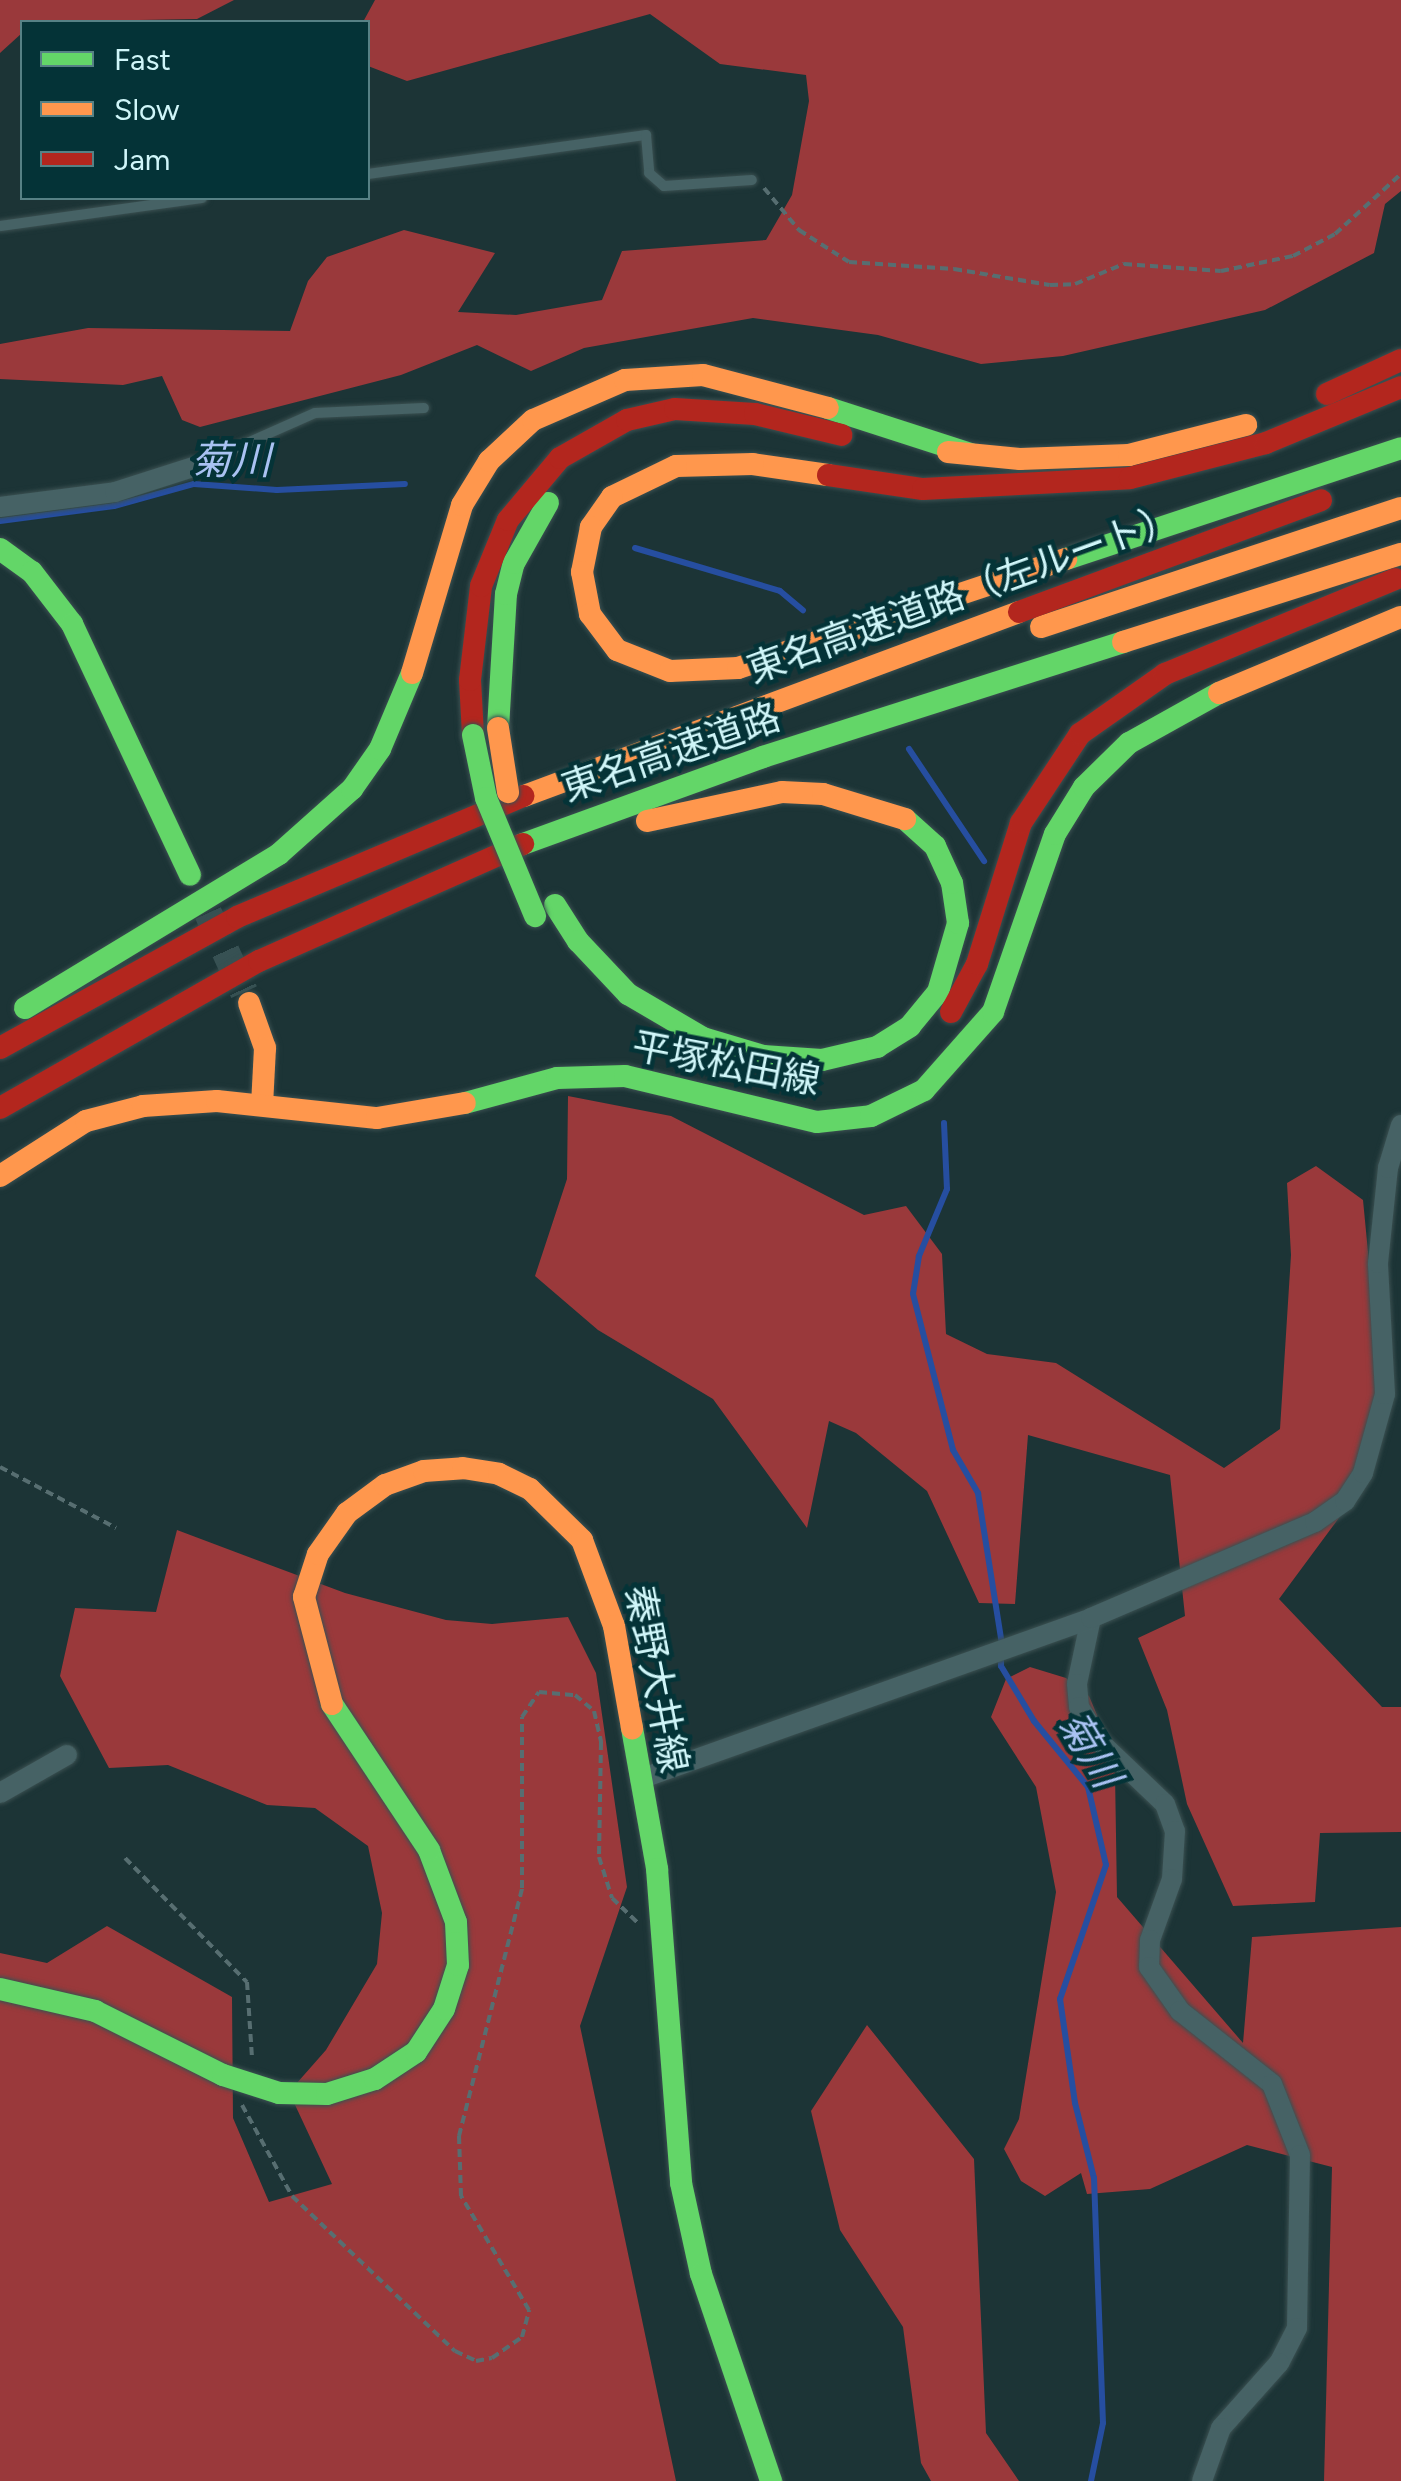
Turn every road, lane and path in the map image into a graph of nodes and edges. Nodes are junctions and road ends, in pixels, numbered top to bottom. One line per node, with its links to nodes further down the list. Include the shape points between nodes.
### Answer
1 (370, 174): 3 (lane, via 646,135 649,173 664,186)
2 (1401, 174): 3 (path, via 1335,234 1294,256 1220,270 1124,264 1075,284 1050,286 954,269 848,262 799,230)
3 (752, 180)
4 (188, 200): 5 (lane)
5 (0, 226)
6 (1401, 360): 10 (main road, via 1256,422 1145,451 1071,460)
7 (1401, 388): 13 (main road, via 1197,465)
8 (424, 408): 11 (lane, via 315,413)
9 (1401, 448): 13 (main road, via 738,668 670,671 642,662 618,650 590,614 582,572 591,527 612,498 676,466 753,464 922,489)
10 (970, 454): 22 (main road, bridge, via 721,411 675,410 592,436 530,488 491,554 473,622 473,735 486,798); 25 (main road, via 778,391 703,376 626,380 533,420 489,461 462,505 406,694 352,789 279,854)
11 (193, 467): 14 (street, via 114,492)
12 (1401, 468): 20 (main road, 東名高速道路（左ルート）)
13 (1027, 486): 22 (main road, bridge, via 866,465 722,432 677,433 607,455 548,504 514,563 499,628 498,728 508,791)
14 (0, 507)
15 (1401, 508): 20 (main road)
16 (0, 549): 21 (main road, via 32,572 72,624)
17 (1401, 554): 23 (main road, 東名高速道路, via 675,787 440,878)
18 (1401, 577): 22 (main road, via 1165,674 1080,734 1046,775 1022,822 959,1003 925,1042 887,1066 824,1081 761,1079 696,1059 615,1011)
19 (1401, 617): 27 (main road, 平塚松田線, via 1187,707 1129,743 1084,787 1055,834 992,1012 924,1090 870,1116 816,1122 771,1116 626,1076 557,1078 377,1118)
20 (548, 783): 26 (main road, 東名高速道路, via 237,917)
21 (190, 875)
22 (545, 910): 23 (main road, via 658,1015 703,1038 763,1056 822,1060 877,1047 910,1026 938,992 958,922 952,883 935,846 903,816 822,794 782,792 730,798 634,825)
23 (259, 960): 28 (main road, 東名高速道路)
24 (249, 1003): 27 (main road, via 265,1048)
25 (0, 1026)
26 (0, 1048)
27 (262, 1105): 30 (main road, 平塚松田線, via 143,1106 86,1121)
28 (0, 1108)
29 (1401, 1126): 33 (street, via 1388,1168 1378,1263 1385,1394 1356,1488 1315,1522)
30 (0, 1176)
31 (0, 1467): 32 (path)
32 (116, 1528)
33 (1090, 1618): 35 (street); 42 (street, via 1079,1707 1102,1743 1165,1804 1175,1832 1172,1879 1150,1940 1149,1966 1172,2002 1272,2084 1300,2155 1297,2328 1279,2363 1221,2428)
34 (67, 1756): 36 (street)
35 (640, 1779): 38 (main road, 秦野大井線); 40 (main road, 秦野大井線, via 599,1575 559,1511 499,1474 463,1468 424,1470 385,1485 347,1512 318,1554 304,1597 310,1649 324,1692 444,1880 456,1922 458,1965 444,2009 416,2052 375,2080 328,2094 280,2094)
36 (0, 1793)
37 (125, 1858): 40 (path, via 247,1982)
38 (664, 1935): 40 (path, via 628,1915 604,1885 594,1711 576,1695 539,1692 522,1717 522,1888 506,1973 459,2136 461,2196 529,2310 522,2337 492,2358 455,2351 292,2196 242,2106); 41 (main road, 秦野大井線, via 680,2182 726,2358)
39 (0, 1989): 40 (main road, 秦野大井線, via 95,2011)
40 (252, 2084)
41 (770, 2481)
42 (1202, 2481)

